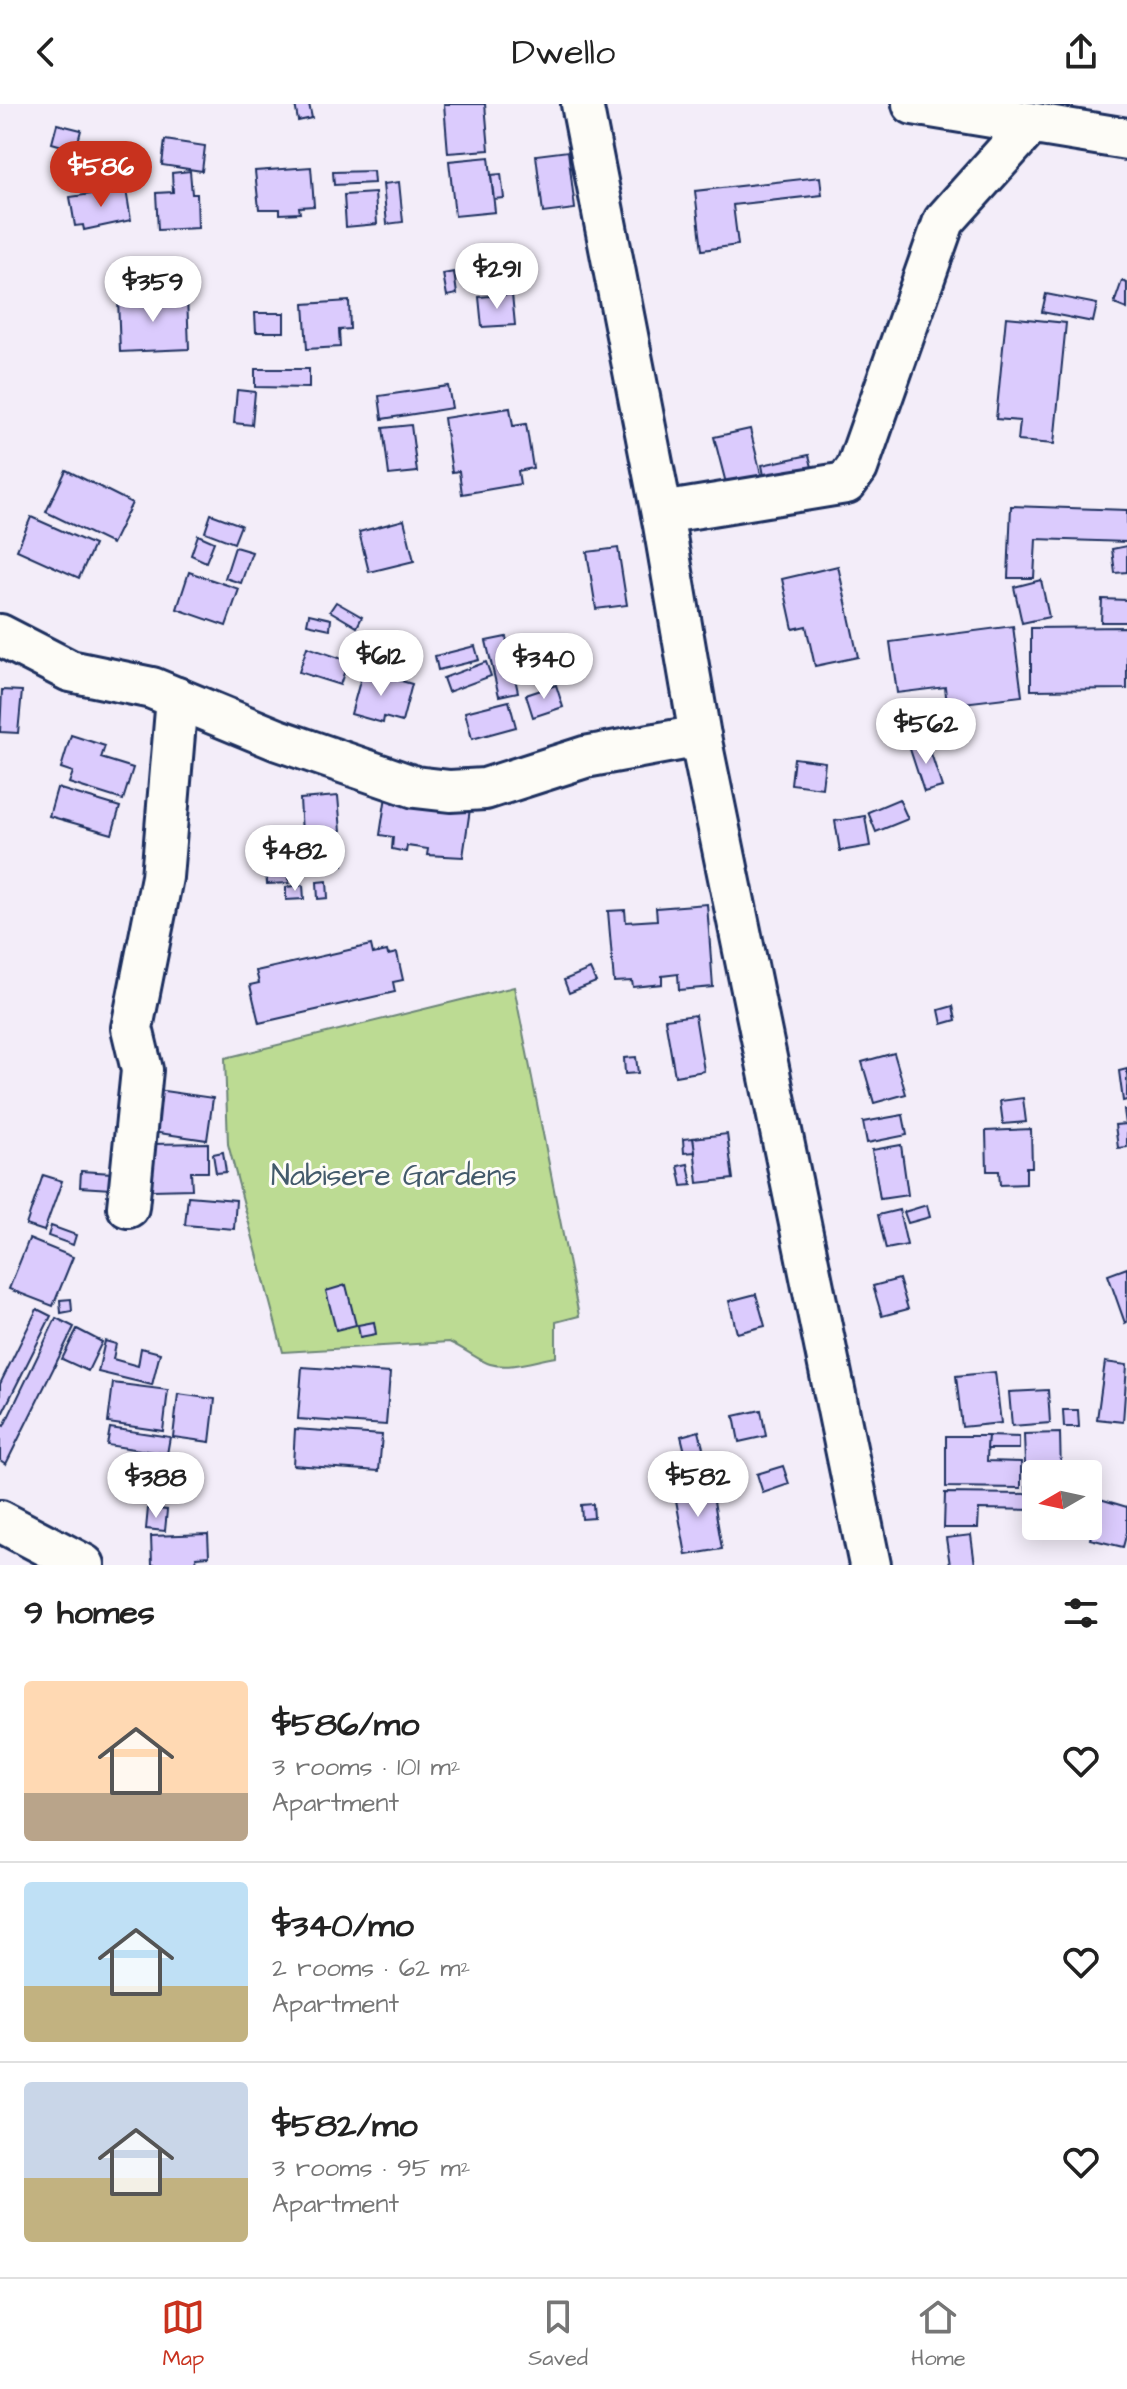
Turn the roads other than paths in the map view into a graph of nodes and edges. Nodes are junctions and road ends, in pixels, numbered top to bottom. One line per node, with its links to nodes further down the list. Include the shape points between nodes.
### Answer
1 (582, 104): 5 (street)
2 (913, 104): 3 (street)
3 (1031, 124): 4 (street); 5 (street, via 944,221 857,468 846,483)
4 (1127, 139)
5 (662, 513): 8 (street)
6 (0, 635): 7 (street, via 70,671)
7 (177, 698): 8 (street, via 402,783 450,791 485,789 585,757); 9 (street, via 162,877 132,1028 142,1070)
8 (700, 736): 12 (street)
9 (128, 1207)
10 (0, 1521): 11 (street)
11 (84, 1565)
12 (870, 1565)

